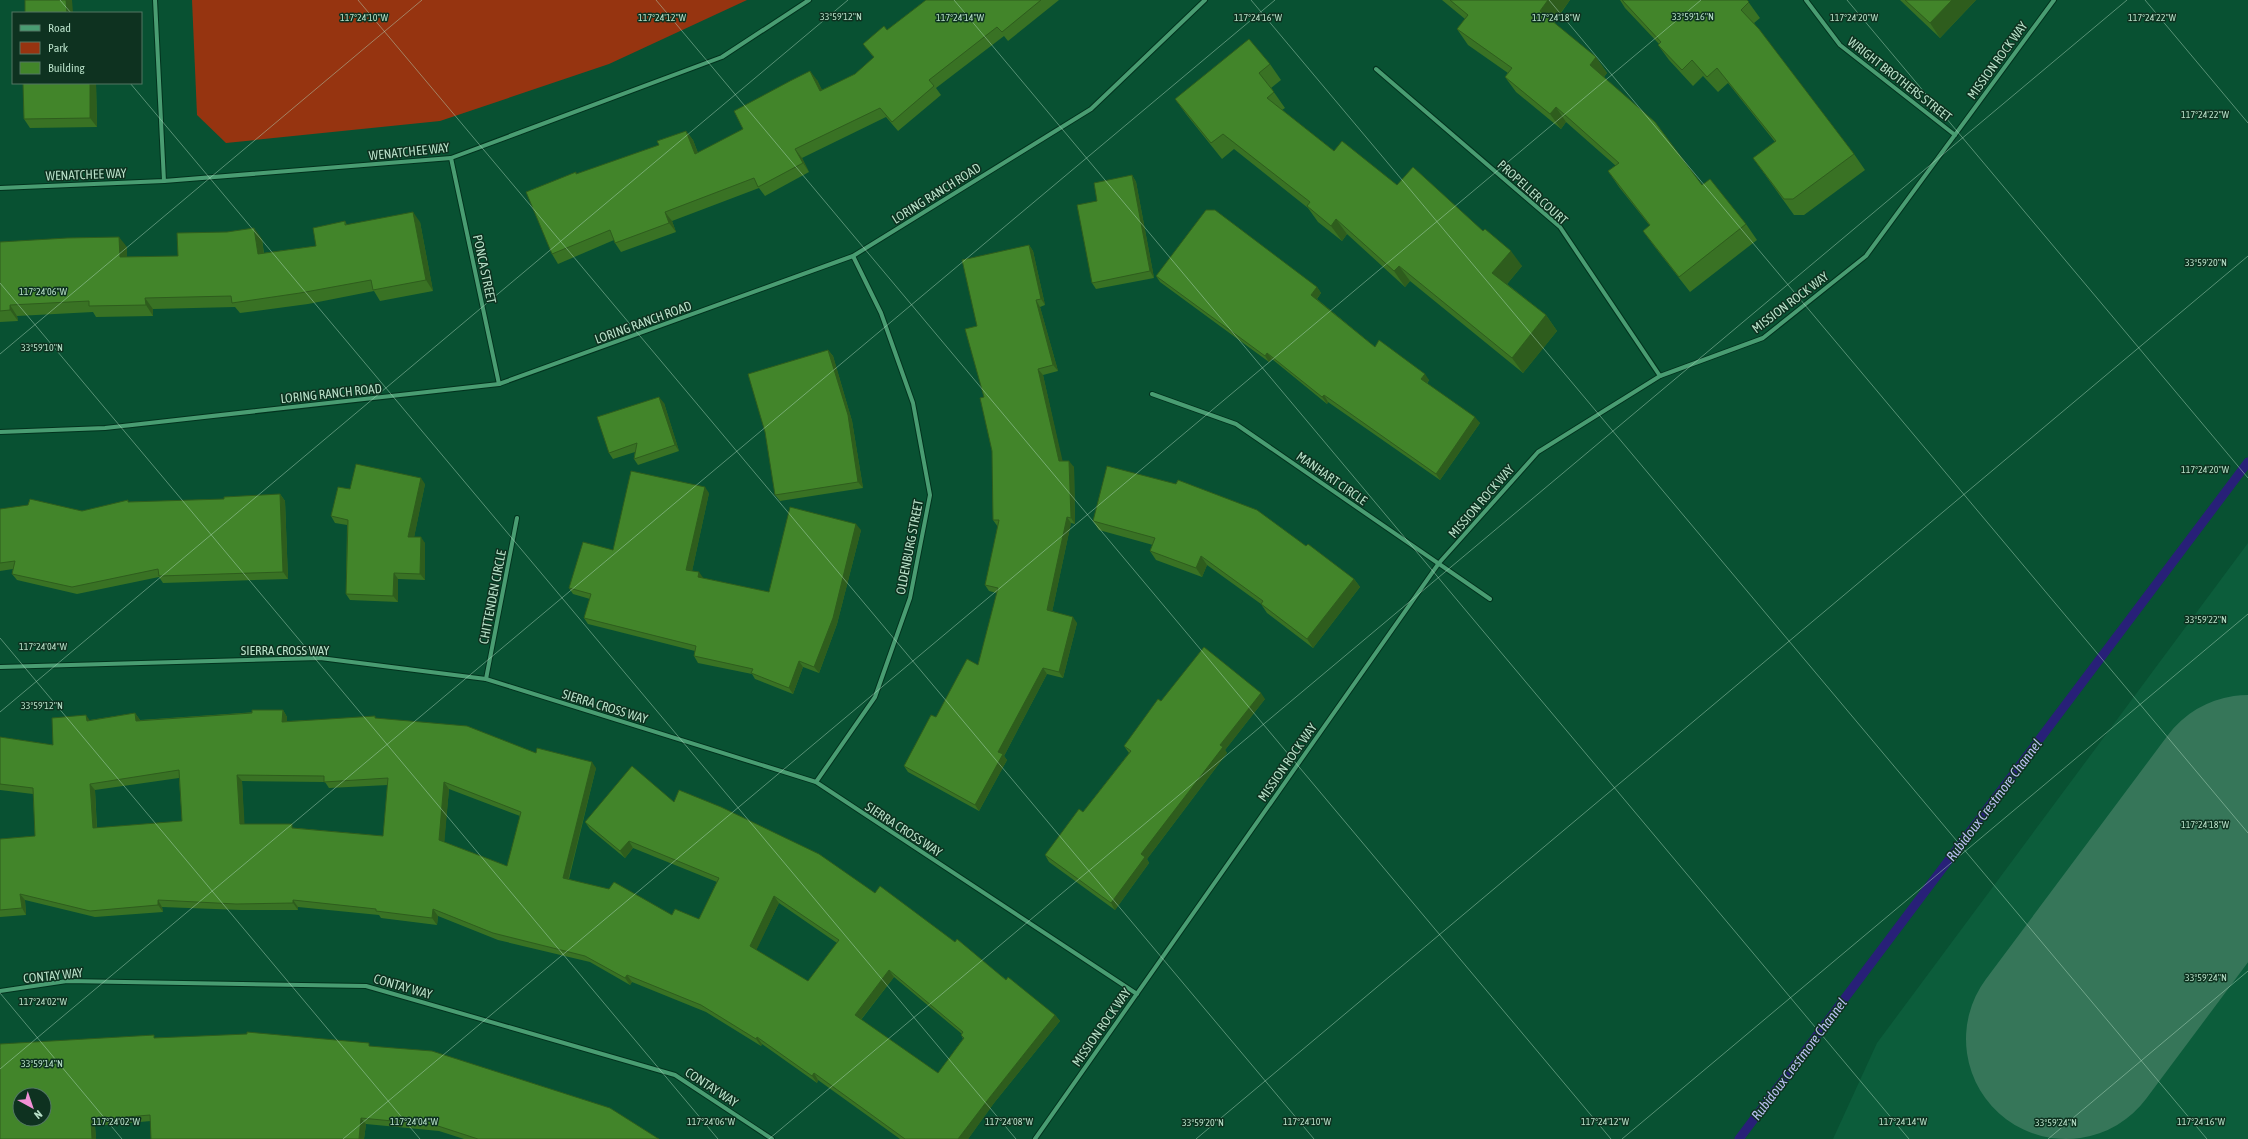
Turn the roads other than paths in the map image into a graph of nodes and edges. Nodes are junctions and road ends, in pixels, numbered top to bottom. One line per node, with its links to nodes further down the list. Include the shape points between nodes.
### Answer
1 (155, 0): 9 (street)
2 (809, 0): 8 (street, WENATCHEE WAY, via 722,57)
3 (1205, 0): 11 (street, LORING RANCH ROAD, via 1091,109)
4 (1806, 0): 7 (street, WRIGHT BROTHERS STREET, via 1840,45)
5 (2054, 0): 7 (street, MISSION ROCK WAY)
6 (1376, 69): 12 (street, PROPELLER COURT, via 1560,227)
7 (1955, 135): 12 (street, MISSION ROCK WAY, via 1866,256 1764,338)
8 (451, 158): 9 (street, WENATCHEE WAY); 13 (street, PONCA STREET)
9 (164, 181): 10 (street, WENATCHEE WAY)
10 (0, 188)
11 (853, 256): 13 (street, LORING RANCH ROAD); 21 (street, OLDENBURG STREET, via 881,313 913,403 930,495 910,598 875,697)
12 (1660, 376): 17 (street, MISSION ROCK WAY, via 1538,452)
13 (499, 384): 15 (street, LORING RANCH ROAD, via 105,428)
14 (1152, 394): 17 (street, MANHART CIRCLE, via 1236,424)
15 (0, 432)
16 (517, 518): 20 (street, CHITTENDEN CIRCLE)
17 (1439, 563): 18 (street, MANHART CIRCLE); 23 (street, MISSION ROCK WAY)
18 (1490, 599)
19 (0, 667): 20 (street, SIERRA CROSS WAY, via 320,658)
20 (486, 679): 21 (street, SIERRA CROSS WAY)
21 (816, 782): 23 (street, SIERRA CROSS WAY)
22 (0, 991): 24 (street, CONTAY WAY, via 67,981 366,986 675,1075)
23 (1136, 994): 25 (street, MISSION ROCK WAY)
24 (772, 1139)
25 (1035, 1139)

